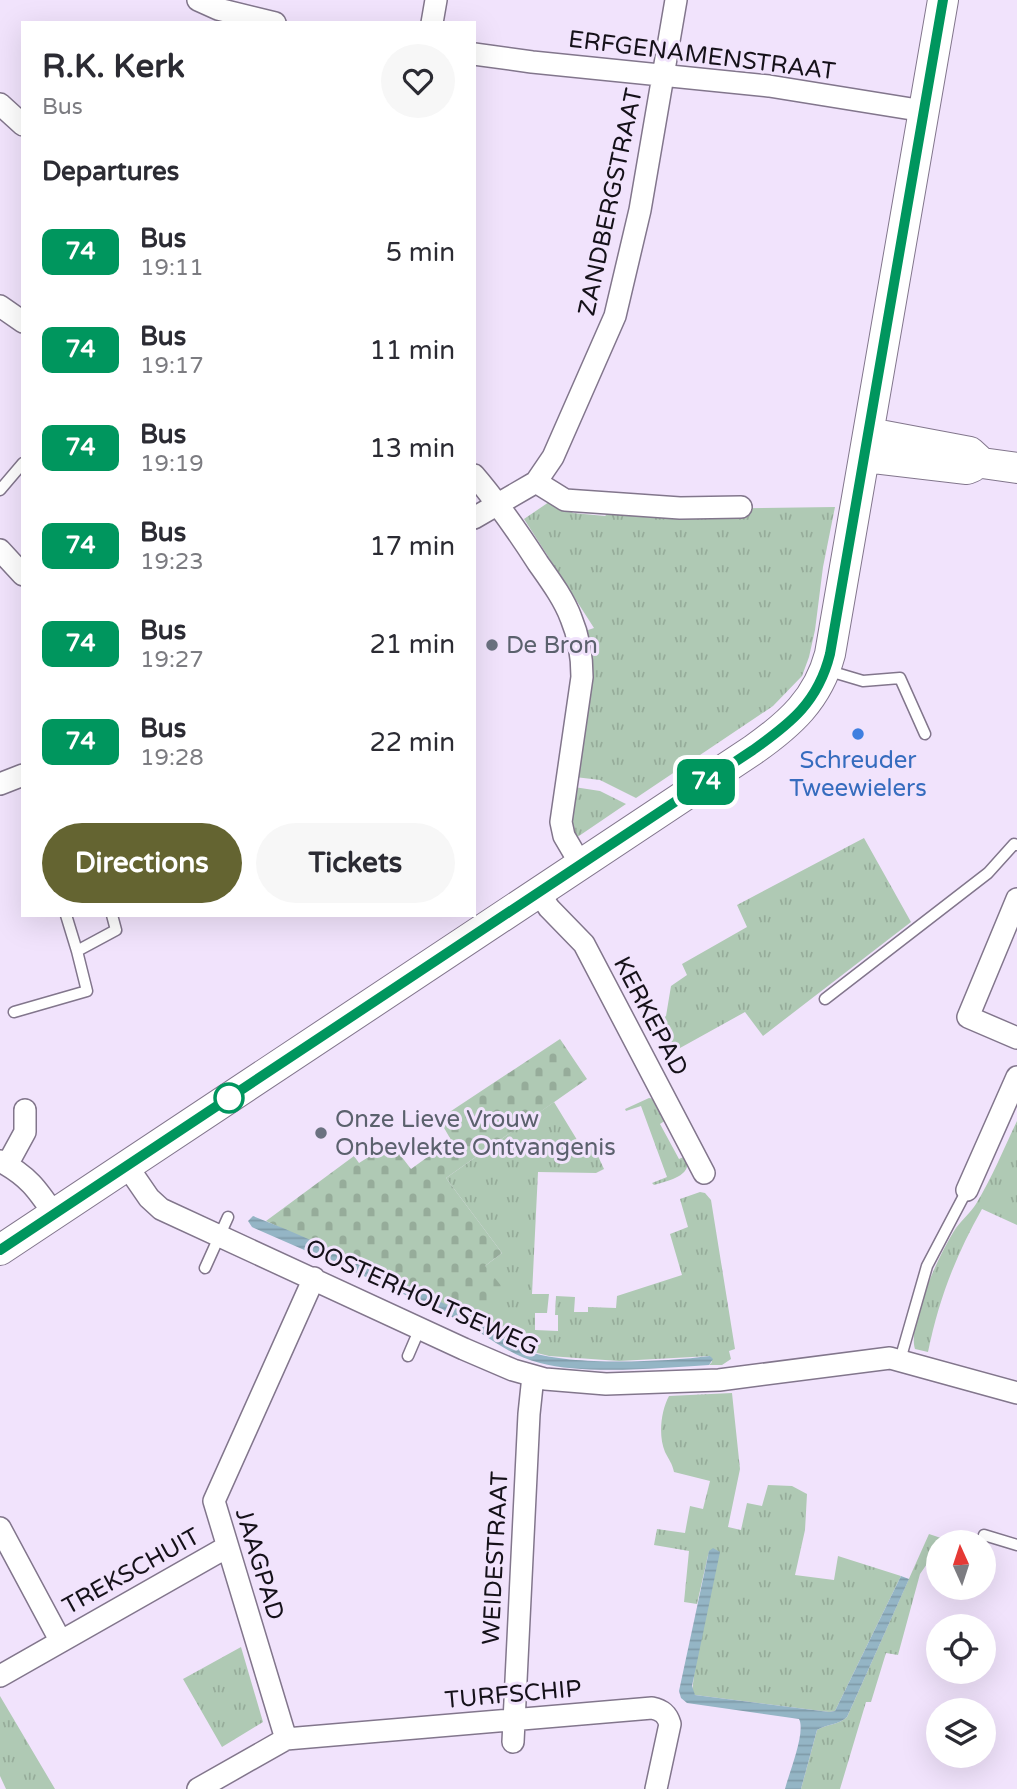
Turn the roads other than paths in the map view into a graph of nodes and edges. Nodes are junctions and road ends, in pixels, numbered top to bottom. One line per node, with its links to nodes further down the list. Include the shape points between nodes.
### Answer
1 (198, 0): 5 (street)
2 (436, 0): 6 (street)
3 (676, 0): 8 (street, ZANDBERGSTRAAT)
4 (943, 0): 10 (street)
5 (267, 21)
6 (432, 21)
7 (476, 54): 8 (street, ERFGENAMENSTRAAT)
8 (664, 76): 10 (street, ERFGENAMENSTRAAT, via 769,86); 18 (street, ZANDBERGSTRAAT, via 615,316 553,457)
9 (1, 106): 11 (street)
10 (924, 111): 14 (street)
11 (21, 123)
12 (0, 306): 13 (street)
13 (21, 321)
14 (867, 445): 16 (street, via 970,452 982,463); 25 (street)
15 (21, 465): 19 (lane)
16 (1017, 468)
17 (476, 477): 20 (street)
18 (536, 482): 20 (street, ZANDBERGSTRAAT); 21 (street, via 565,500)
19 (0, 490)
20 (498, 503): 22 (street, ZANDBERGSTRAAT); 30 (street, via 566,607 578,642 582,677 561,822)
21 (741, 507)
22 (476, 517)
23 (0, 550): 24 (street)
24 (21, 573)
25 (825, 670): 26 (lane, via 863,681 900,678); 30 (street, via 807,704 783,729)
26 (925, 734)
27 (21, 776): 28 (street)
28 (0, 784)
29 (1017, 845): 36 (lane, via 988,873)
30 (581, 865): 31 (street)
31 (539, 893): 42 (street); 43 (street, KERKEPAD, via 584,944)
32 (1017, 899): 38 (street, via 968,1017)
33 (67, 917): 35 (lane)
34 (113, 917): 35 (lane, via 116,930)
35 (77, 951): 37 (lane, via 87,991)
36 (825, 999)
37 (14, 1012)
38 (1017, 1038)
39 (1017, 1077): 44 (street)
40 (24, 1110): 41 (street, via 25,1132)
41 (4, 1163): 45 (street, via 31,1181)
42 (127, 1166): 45 (street); 46 (street, OOSTERHOLTSEWEG, via 156,1206)
43 (704, 1173)
44 (967, 1190): 52 (lane, via 927,1266)
45 (54, 1214): 47 (street)
46 (224, 1226): 48 (lane); 49 (street, OOSTERHOLTSEWEG)
47 (0, 1250)
48 (205, 1268)
49 (314, 1278): 50 (street, OOSTERHOLTSEWEG); 58 (street, JAAGPAD, via 214,1501)
50 (420, 1328): 51 (lane); 53 (street, OOSTERHOLTSEWEG)
51 (408, 1356)
52 (900, 1360): 53 (street, OOSTERHOLTSEWEG, via 883,1358 741,1378 667,1382 590,1384); 54 (street, OOSTERHOLTSEWEG)
53 (533, 1376): 61 (street, WEIDESTRAAT)
54 (1017, 1393)
55 (0, 1528): 59 (street, TREKSCHUIT)
56 (996, 1539): 57 (lane)
57 (1017, 1545)
58 (227, 1547): 59 (street, TREKSCHUIT); 62 (street, JAAGPAD)
59 (60, 1640): 60 (street, TREKSCHUIT)
60 (0, 1676)
61 (513, 1732): 62 (street, TURFSCHIP); 64 (street, TURFSCHIP, via 659,1710 670,1729)
62 (286, 1739): 63 (street)
63 (198, 1789)
64 (656, 1789)

